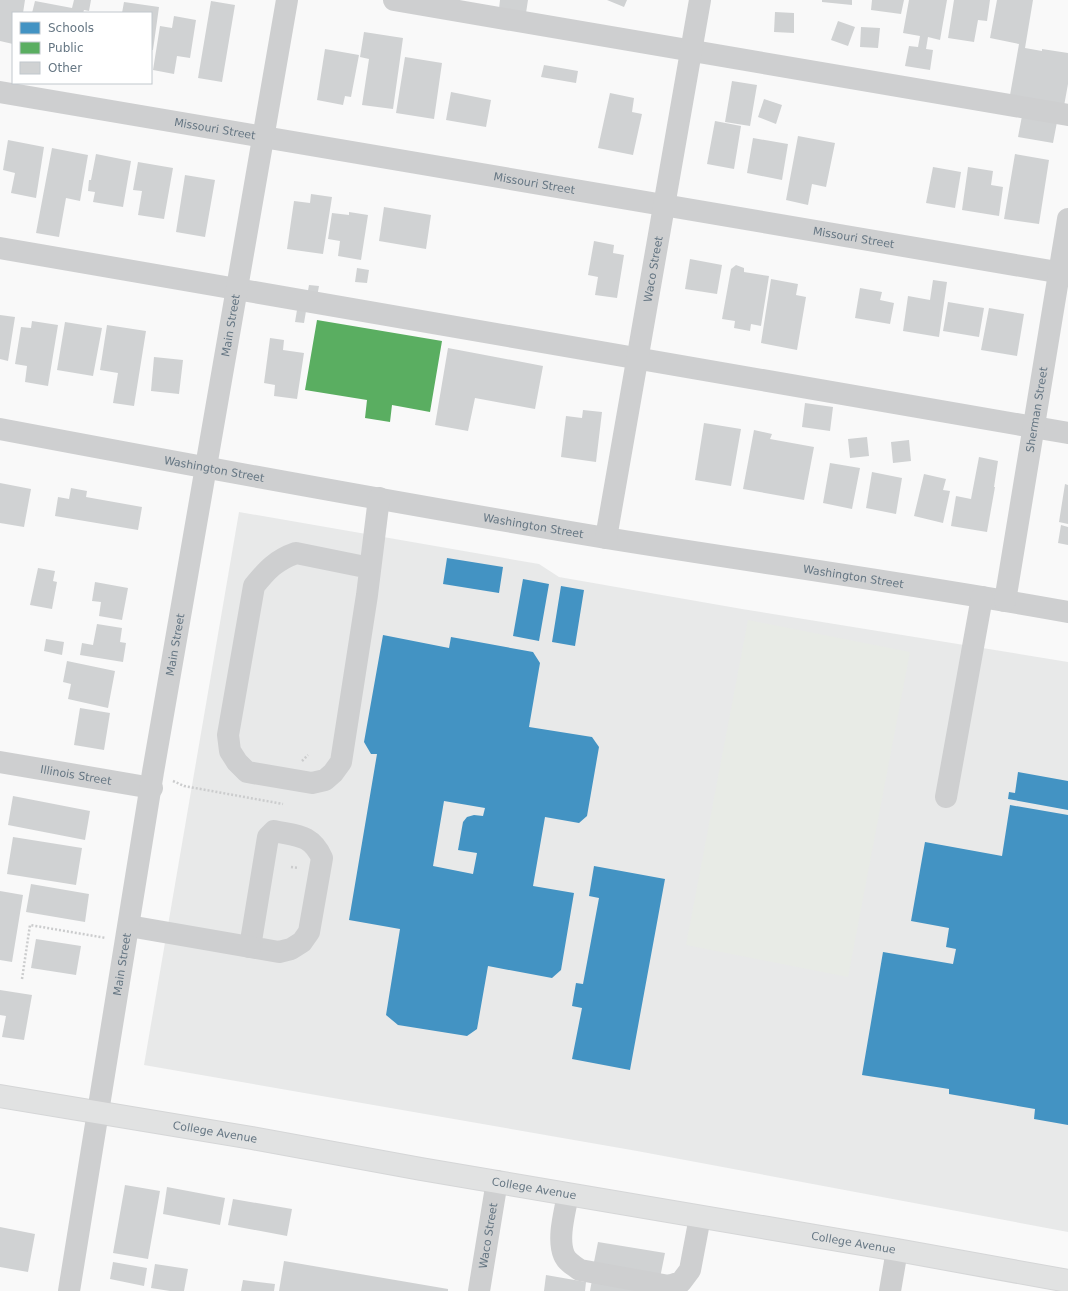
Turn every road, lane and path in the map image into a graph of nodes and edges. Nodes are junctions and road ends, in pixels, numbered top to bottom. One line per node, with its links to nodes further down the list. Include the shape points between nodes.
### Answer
1 (287, 0): 7 (street, Main Street)
2 (394, 0): 4 (street)
3 (700, 0): 4 (street, Waco Street)
4 (691, 51): 6 (street); 8 (street, Waco Street)
5 (0, 92): 7 (street, Missouri Street)
6 (1068, 116)
7 (263, 137): 8 (street, Missouri Street); 12 (street, Main Street)
8 (664, 205): 11 (street, Missouri Street); 13 (street, Waco Street)
9 (1068, 219): 11 (street, Sherman Street)
10 (0, 248): 12 (street)
11 (1064, 273): 14 (street, Sherman Street)
12 (237, 289): 13 (street); 17 (street, Main Street)
13 (637, 358): 14 (street); 19 (street, Waco Street)
14 (1033, 427): 16 (street); 22 (street, Sherman Street)
15 (0, 429): 17 (street, Washington Street)
16 (1068, 433)
17 (206, 468): 18 (street, Washington Street); 25 (street, Main Street)
18 (379, 498): 19 (street, Washington Street); 20 (street)
19 (606, 538): 21 (street, Washington Street)
20 (370, 568): 20 (street, via 341,762 325,780 312,783 247,772 230,751 228,735 254,586 274,563 296,553)
21 (982, 597): 22 (street, Washington Street); 26 (street)
22 (1005, 601): 23 (street, Washington Street)
23 (1068, 612)
24 (0, 762): 25 (street, Illinois Street)
25 (152, 780): 27 (path); 28 (street, Main Street)
26 (946, 797)
27 (283, 804)
28 (128, 933): 29 (street); 30 (path, via 30,925); 32 (street, Main Street)
29 (250, 947): 29 (street, via 279,952 291,949 302,942 309,932 322,858 317,848 306,838 274,831 268,837)
30 (22, 979)
31 (0, 1096): 32 (main road, College Avenue)
32 (97, 1113): 33 (main road, College Avenue); 38 (street, Main Street)
33 (497, 1181): 34 (main road, College Avenue); 39 (street, Waco Street)
34 (568, 1194): 35 (main road, College Avenue); 35 (street, via 561,1241 565,1256 572,1265 580,1270 669,1286 682,1282 690,1270)
35 (700, 1217): 36 (main road, College Avenue)
36 (897, 1250): 37 (main road, College Avenue); 40 (street)
37 (1068, 1281)
38 (69, 1291)
39 (479, 1291)
40 (890, 1291)

